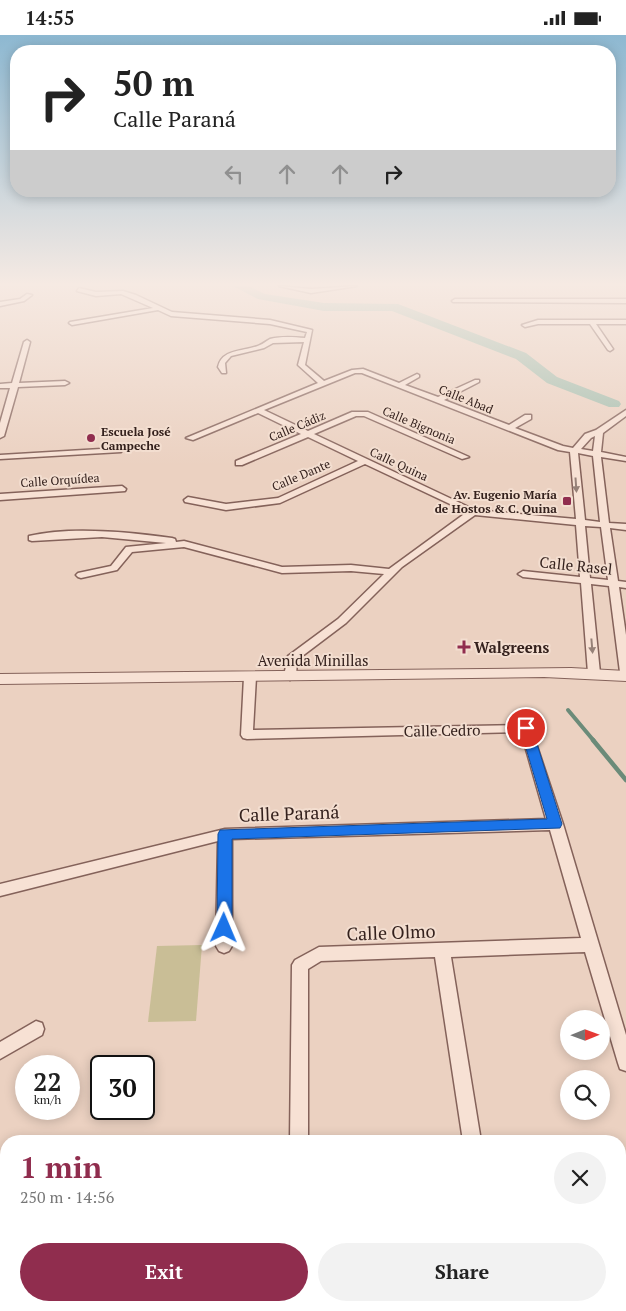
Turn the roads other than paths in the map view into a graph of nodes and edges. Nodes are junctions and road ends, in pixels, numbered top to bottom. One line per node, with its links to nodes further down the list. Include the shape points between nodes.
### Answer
1 (26, 346): 11 (street)
2 (264, 346): 6 (street, via 234,353 222,362)
3 (306, 346): 10 (street, via 301,365)
4 (608, 346): 5 (street)
5 (610, 349)
6 (224, 372)
7 (416, 376): 12 (street)
8 (477, 381): 14 (street)
9 (66, 383): 11 (street)
10 (322, 383): 12 (street, Calle Abad, via 354,371 363,371); 15 (street, Calle Abad)
11 (14, 385): 13 (street); 24 (street)
12 (400, 385): 14 (street, Calle Abad)
13 (0, 386)
14 (438, 400): 21 (street, Calle Abad)
15 (257, 410): 23 (street, Calle Quina); 25 (street, Calle Abad)
16 (626, 412): 19 (street)
17 (365, 414): 23 (street, Calle Cádiz, via 355,414); 30 (street, Calle Bignonia)
18 (528, 417): 21 (street)
19 (616, 418): 20 (street); 22 (street)
20 (626, 422)
21 (510, 429): 27 (street, Calle Abad)
22 (599, 432): 27 (street, via 588,436); 28 (street)
23 (307, 435): 32 (street, Calle Quina); 33 (street, Calle Cádiz)
24 (0, 436)
25 (190, 438)
26 (118, 450): 29 (street)
27 (574, 452): 28 (street, Calle Abad); 38 (street, one-way to 38)
28 (597, 455): 31 (street, Calle Abad); 39 (street)
29 (0, 457)
30 (464, 457)
31 (626, 459)
32 (363, 462): 36 (street, Calle Dante, via 280,500 226,507); 37 (street, Calle Quina)
33 (239, 463)
34 (122, 489): 35 (street, Calle Orquídea)
35 (0, 497)
36 (188, 500)
37 (473, 512): 38 (street, Calle Quina); 43 (street)
38 (579, 523): 39 (street, Calle Quina); 46 (street)
39 (605, 525): 40 (street, Calle Quina); 47 (street)
40 (626, 527)
41 (32, 538): 42 (street, via 65,534 138,535)
42 (184, 544): 43 (street, via 282,570 351,568); 45 (street, via 129,549 114,568)
43 (391, 572): 51 (street, via 342,621 292,659)
44 (524, 574): 46 (street, Calle Rasel)
45 (81, 575)
46 (586, 581): 47 (street, Calle Rasel); 50 (street, one-way to 50)
47 (613, 584): 48 (street, Calle Rasel); 49 (street)
48 (626, 585)
49 (626, 672)
50 (594, 673): 51 (street, Avenida Minillas); 52 (street, Avenida Minillas)
51 (290, 676): 53 (street, Avenida Minillas)
52 (626, 676)
53 (250, 677): 54 (street, Avenida Minillas); 55 (street, Calle Cedro, via 246,735 526,728)
54 (0, 679)
55 (556, 824): 56 (street, Calle Paraná); 58 (street, Calle Cedro)
56 (225, 834): 57 (street, Calle Paraná); 59 (street)
57 (0, 890)
58 (591, 945): 60 (street, Calle Olmo); 63 (street, Calle Cedro)
59 (224, 947)
60 (442, 950): 64 (street, Calle Olmo, via 320,954 300,965); 65 (street)
61 (36, 1029): 62 (street)
62 (0, 1051)
63 (626, 1063)
64 (299, 1135)
65 (471, 1135)

